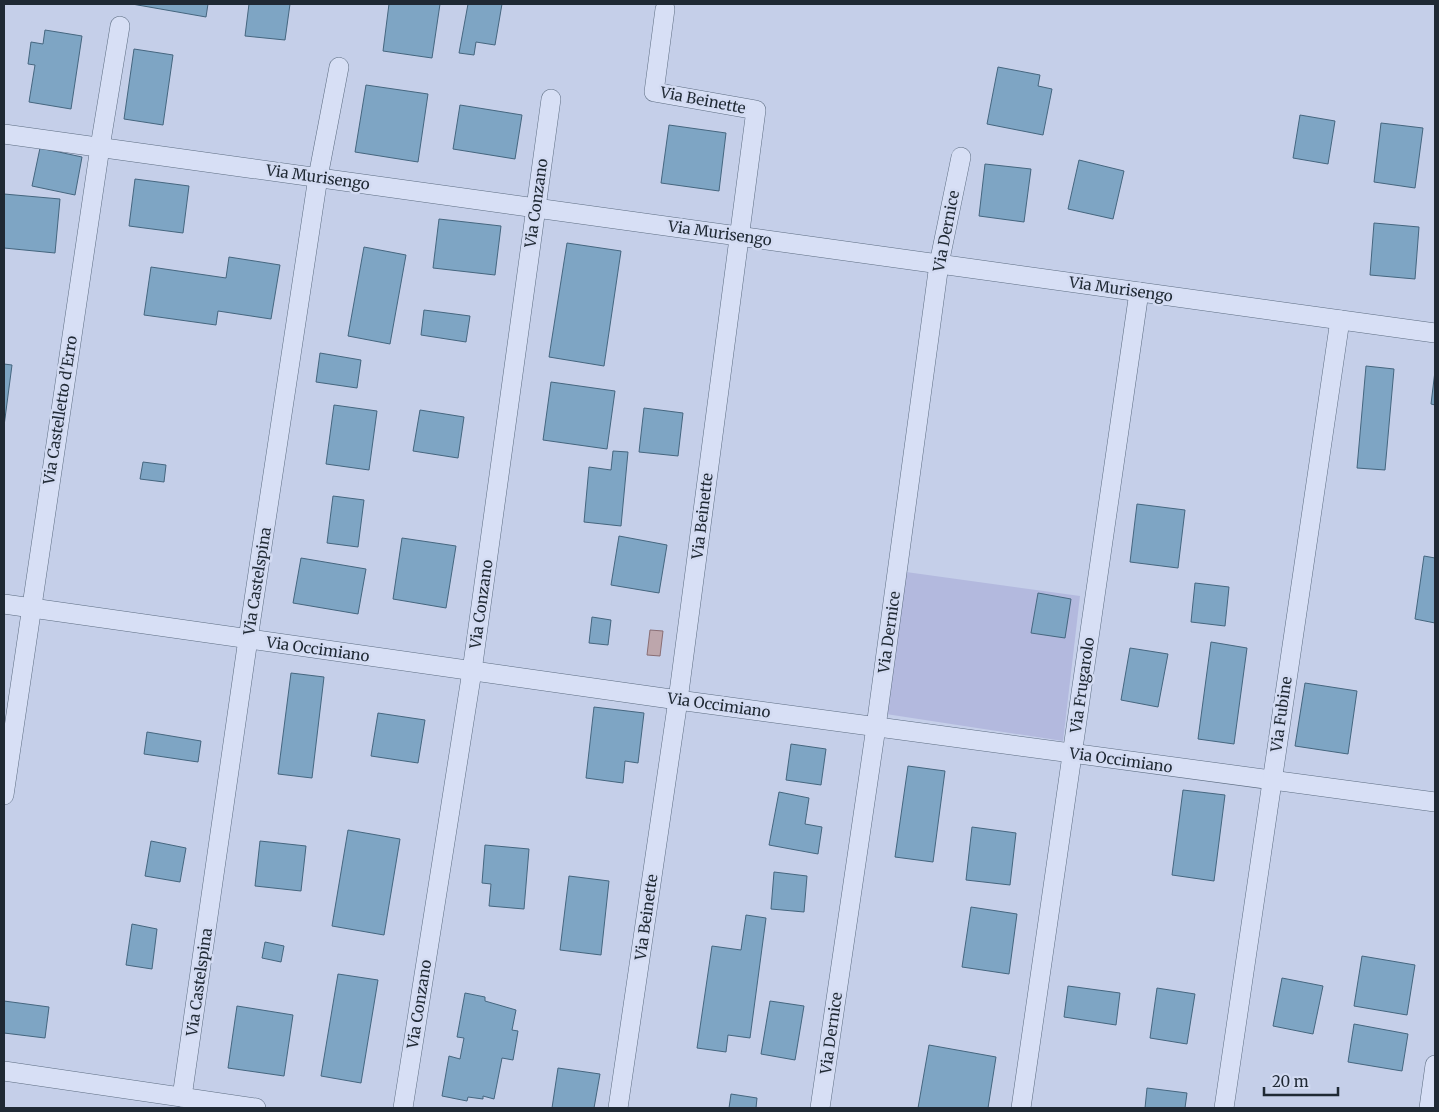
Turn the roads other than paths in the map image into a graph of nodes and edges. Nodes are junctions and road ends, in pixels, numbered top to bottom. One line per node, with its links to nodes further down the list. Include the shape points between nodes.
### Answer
1 (665, 9): 10 (street, Via Beinette, via 654,92 756,110)
2 (120, 26): 6 (street, Via Castelletto d'Erro)
3 (339, 67): 8 (street, Via Castelspina)
4 (551, 99): 9 (street, Via Conzano)
5 (4, 134): 6 (street, Via Murisengo)
6 (100, 147): 8 (street, Via Murisengo); 16 (street, Via Castelletto d'Erro)
7 (961, 157): 11 (street, Via Dernice)
8 (318, 177): 9 (street, Via Murisengo); 17 (street, Via Castelspina)
9 (534, 207): 10 (street, Via Murisengo); 18 (street, Via Conzano)
10 (739, 236): 11 (street, Via Murisengo); 19 (street, Via Beinette)
11 (939, 264): 12 (street, Via Murisengo); 20 (street, Via Dernice)
12 (1139, 292): 13 (street, Via Murisengo); 21 (street, Via Frugarolo)
13 (1340, 320): 14 (street, Via Murisengo); 22 (street, Via Fubine)
14 (1435, 333)
15 (4, 604): 16 (street, Via Occimiano)
16 (31, 608): 17 (street, Via Occimiano); 23 (street, Via Castelletto d'Erro)
17 (248, 639): 18 (street, Via Occimiano); 27 (street, Via Castelspina)
18 (472, 671): 19 (street, Via Occimiano); 29 (street, Via Conzano)
19 (678, 700): 20 (street, Via Occimiano); 30 (street, Via Beinette)
20 (876, 727): 21 (street, Via Occimiano); 31 (street, Via Dernice)
21 (1072, 754): 22 (street, Via Occimiano); 32 (street, Via Frugarolo)
22 (1271, 780): 24 (street, Via Occimiano); 33 (street, Via Fubine)
23 (4, 795)
24 (1435, 802)
25 (1435, 1065): 34 (street)
26 (4, 1071): 27 (street)
27 (182, 1097): 28 (street)
28 (256, 1108)
29 (402, 1108)
30 (618, 1108)
31 (820, 1108)
32 (1021, 1108)
33 (1224, 1108)
34 (1429, 1108)

